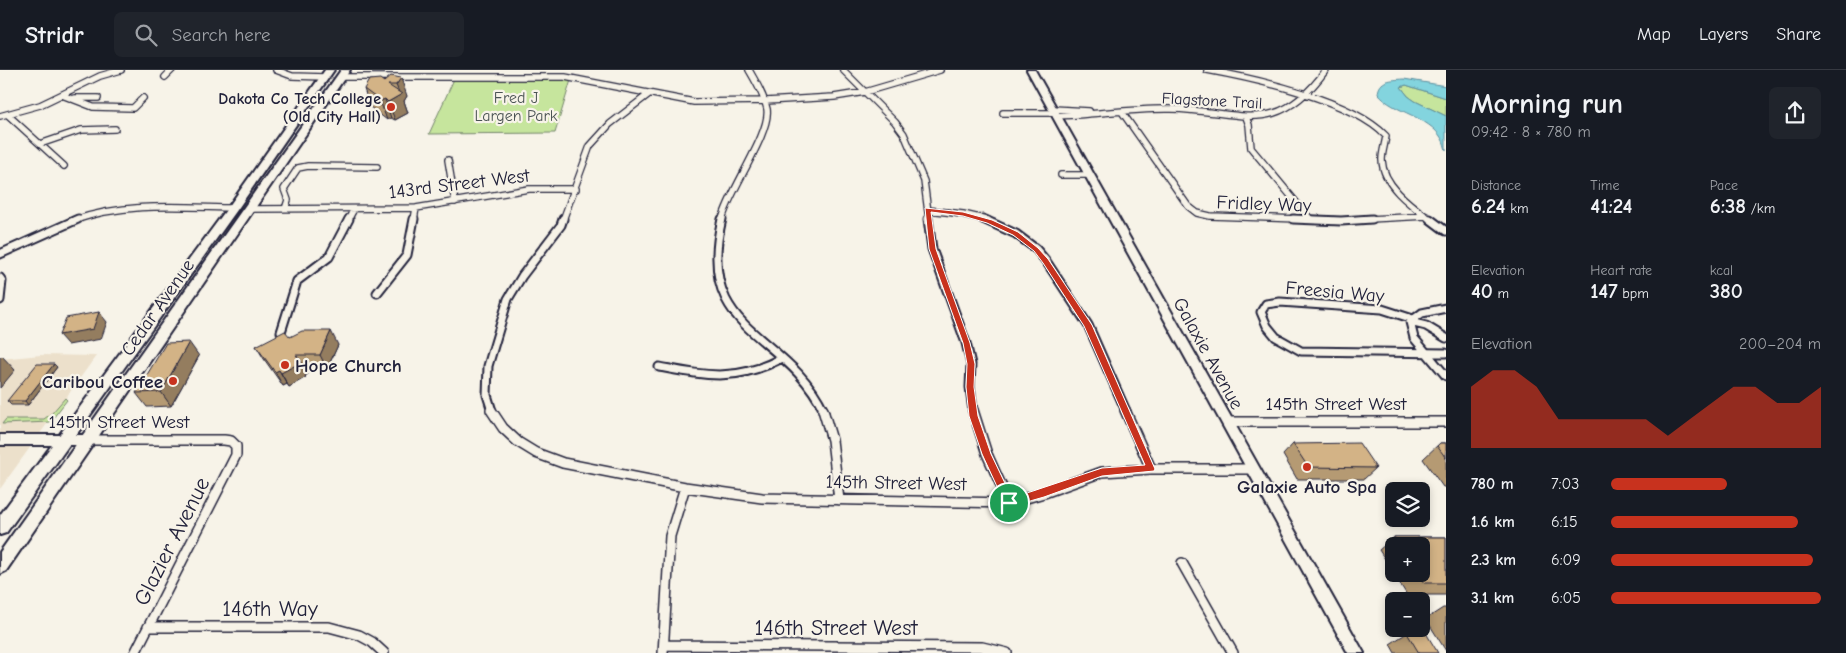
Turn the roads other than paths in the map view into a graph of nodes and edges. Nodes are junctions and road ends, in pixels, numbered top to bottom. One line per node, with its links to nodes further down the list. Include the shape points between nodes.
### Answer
1 (121, 70): 16 (street); 23 (street, via 100,76)
2 (172, 70): 17 (street)
3 (276, 70): 15 (street, via 292,76)
4 (373, 70): 18 (street)
5 (465, 70): 19 (street)
6 (551, 70): 20 (street)
7 (749, 70): 28 (street)
8 (844, 70): 21 (street)
9 (940, 70): 21 (street)
10 (1031, 70): 31 (street, Galaxie Avenue)
11 (1207, 70): 13 (street)
12 (1326, 70): 24 (street, Flagstone Trail)
13 (1215, 71): 24 (street, via 1262,81)
14 (341, 72): 18 (street); 35 (highway, Cedar Avenue)
15 (328, 74): 35 (highway, via 328,84 318,100); 45 (highway, Cedar Avenue)
16 (121, 77)
17 (165, 77)
18 (370, 77): 19 (street)
19 (462, 77): 20 (street)
20 (548, 77): 22 (street, via 580,79)
21 (865, 92): 28 (street); 50 (street, via 904,134 924,181)
22 (649, 94): 28 (street, via 694,102); 43 (street, 145th Street West, via 596,136)
23 (62, 95): 25 (street); 32 (street, via 34,108)
24 (1304, 96): 34 (street, Flagstone Trail, via 1273,115); 51 (street, via 1360,116 1380,128 1386,136 1382,159 1386,174 1400,194)
25 (69, 98): 26 (street); 27 (street, via 100,108 133,108)
26 (98, 98)
27 (143, 98)
28 (766, 101): 64 (street, via 768,123 727,201 720,221 720,283 726,302 739,319)
29 (1122, 112): 31 (street, Flagstone Trail, via 1089,116); 34 (street, Flagstone Trail, via 1180,109); 52 (street, Fridley Way, via 1188,206 1197,213)
30 (1003, 113): 31 (street, Flagstone Trail)
31 (1055, 113): 42 (street, Galaxie Avenue)
32 (8, 114): 33 (street); 37 (street)
33 (0, 116)
34 (1246, 117): 52 (street, via 1250,126 1248,139 1251,148)
35 (312, 120): 47 (highway, Cedar Avenue)
36 (115, 129): 37 (street, via 78,130)
37 (40, 144): 39 (street)
38 (448, 160): 44 (street)
39 (64, 166)
40 (377, 167): 48 (street, 143rd Street West, via 298,168 284,189 288,200)
41 (1061, 175): 42 (street)
42 (1089, 175): 67 (street, Galaxie Avenue)
43 (576, 189): 44 (street, 143rd Street West, via 529,189); 75 (street, 145th Street West, via 561,225 508,299 488,366 487,395 492,412 518,442 536,453 563,463)
44 (455, 202): 46 (street, 143rd Street West)
45 (233, 208): 54 (street, via 132,208 103,212); 70 (highway, Cedar Avenue)
46 (416, 208): 49 (street, 143rd Street West); 56 (street, via 407,255)
47 (251, 209): 48 (street, 143rd Street West); 71 (highway, Cedar Avenue)
48 (285, 209): 49 (street, 143rd Street West)
49 (354, 209): 60 (street, via 329,257 297,281)
50 (928, 210): 73 (street, via 990,221 1016,234 1041,255 1088,325); 77 (street, via 932,249 971,364 974,416)
51 (1426, 216): 52 (street, Fridley Way, via 1365,221); 53 (street)
52 (1311, 220)
53 (1446, 231)
54 (0, 254)
55 (0, 278): 57 (street)
56 (377, 292)
57 (0, 300)
58 (1446, 308): 59 (street, via 1421,312)
59 (1411, 320): 61 (street); 62 (street, via 1414,338); 62 (street, Freesia Way, via 1392,311 1372,308 1280,302 1266,304 1261,312 1275,336 1284,344 1302,351)
60 (282, 332)
61 (1446, 338)
62 (1425, 353): 63 (street); 66 (street)
63 (1446, 353)
64 (782, 358): 65 (street, via 757,370 730,376); 76 (street, via 808,382 824,409 832,434)
65 (659, 367)
66 (1445, 377)
67 (1227, 422): 68 (street, 145th Street West); 74 (street, Galaxie Avenue)
68 (1446, 422)
69 (0, 440): 70 (street, 145th Street West)
70 (64, 440): 71 (street, 145th Street West); 78 (highway, Cedar Avenue)
71 (88, 440): 72 (street, 145th Street West, via 224,440); 80 (highway, Cedar Avenue)
72 (236, 446): 81 (street, Glazier Avenue, via 236,455)
73 (1151, 469): 74 (street, 145th Street West); 77 (street, 145th Street West, via 1102,472)
74 (1253, 469): 87 (street, Galaxie Avenue)
75 (685, 487): 76 (street, 145th Street West, via 762,498); 82 (street, via 670,536)
76 (839, 500): 77 (street, 145th Street West)
77 (1009, 503)
78 (0, 528)
79 (1182, 564): 86 (street)
80 (0, 566)
81 (148, 627): 83 (street, Glazier Avenue); 84 (street, 146th Way, via 329,627 355,632)
82 (663, 649): 85 (street, 146th Street West, via 982,647)
83 (135, 653)
84 (384, 653)
85 (1007, 653)
86 (1233, 653)
87 (1356, 653)

